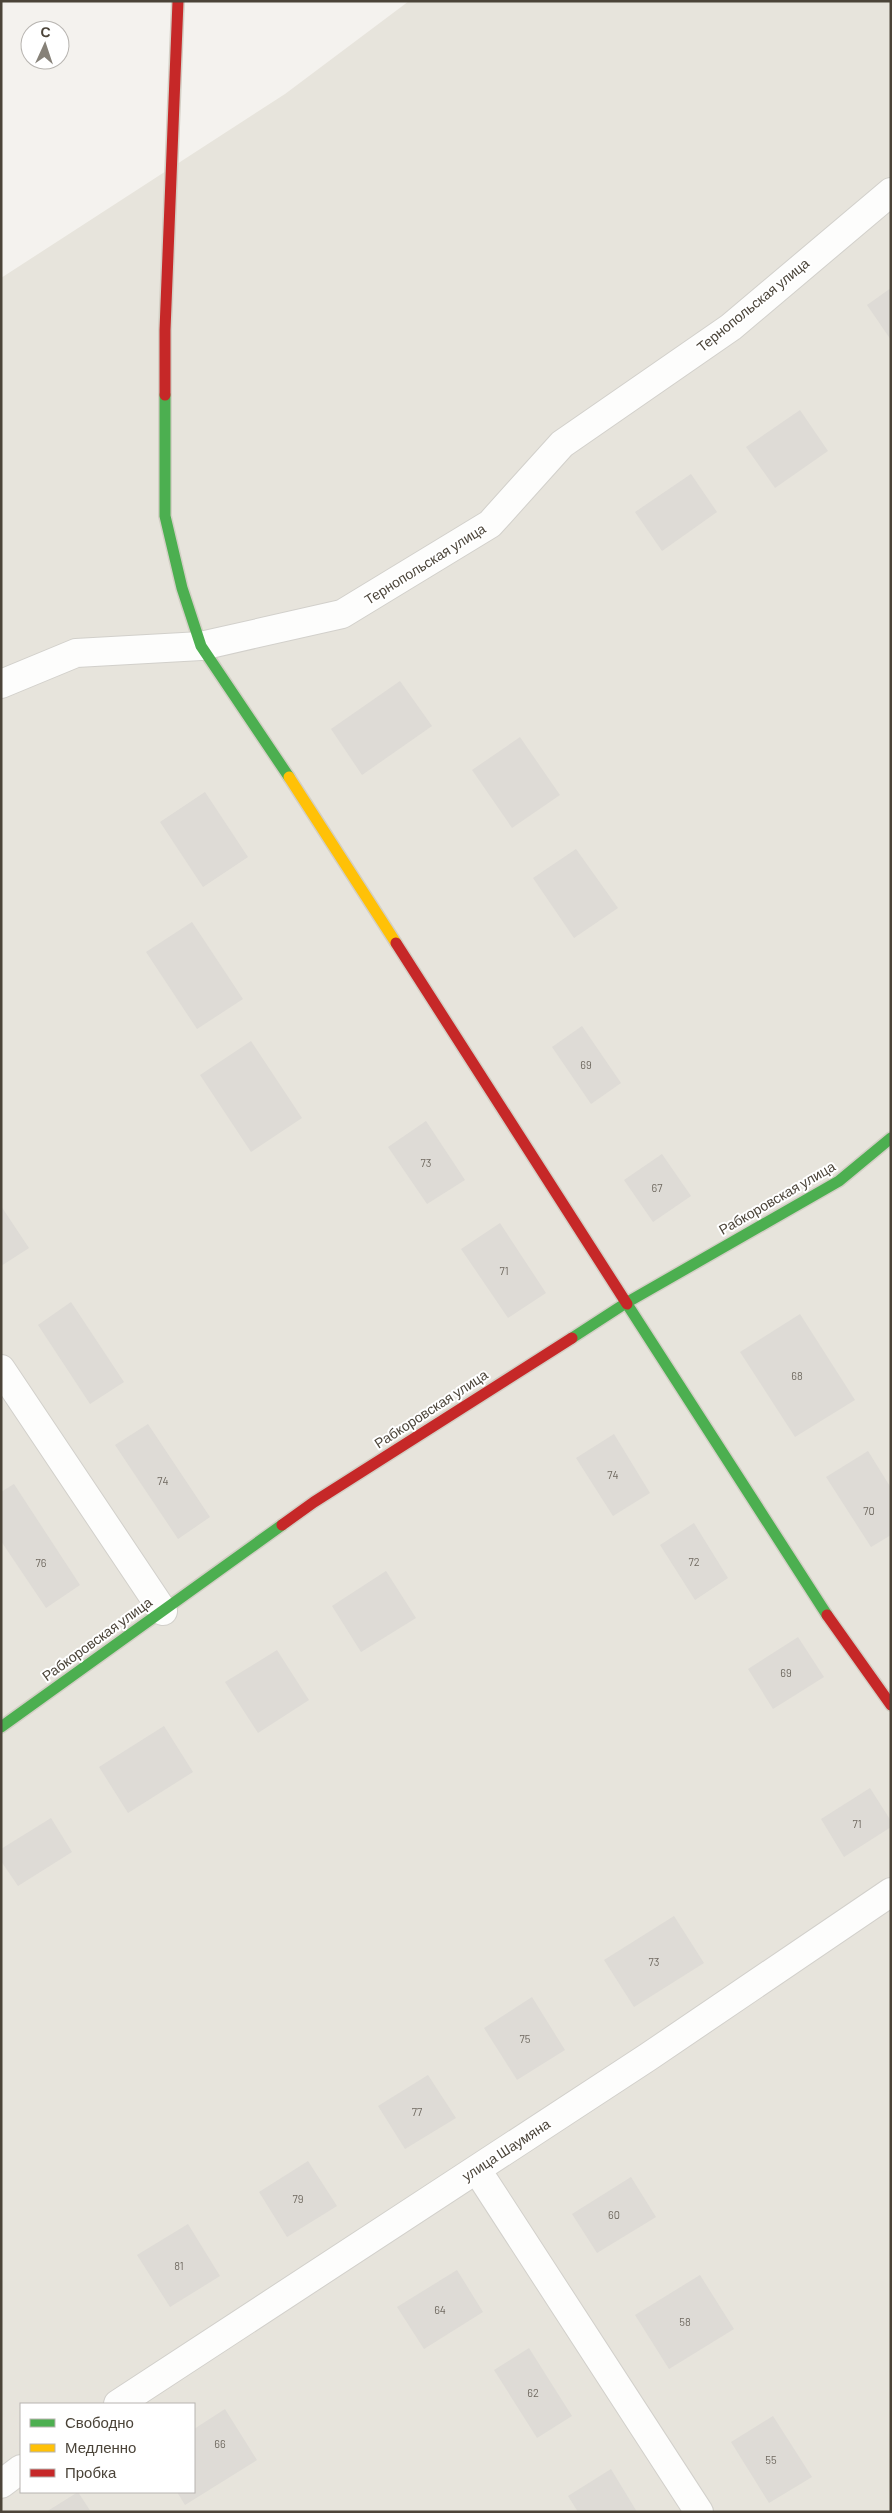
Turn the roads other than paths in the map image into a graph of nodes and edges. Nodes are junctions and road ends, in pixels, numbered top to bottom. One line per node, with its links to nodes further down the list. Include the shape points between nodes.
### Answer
1 (178, 1): 3 (street, via 165,330 165,516 182,588)
2 (891, 192): 3 (street, Тернопольская улица, via 731,327 562,444 490,524 342,614)
3 (201, 646): 4 (street, Тернопольская улица, via 76,653); 6 (street, via 307,804)
4 (1, 684)
5 (891, 1138): 6 (street, Рабкоровская улица, via 839,1181)
6 (626, 1303): 8 (street, Рабкоровская улица, via 314,1502); 9 (street, via 815,1598)
7 (1, 1369): 8 (street)
8 (163, 1611): 10 (street, Рабкоровская улица)
9 (891, 1705)
10 (1, 1727)
11 (891, 1892): 12 (street, улица Шаумяна)
12 (477, 2170): 13 (street, улица Шаумяна); 16 (street)
13 (120, 2403)
14 (20, 2471): 15 (street)
15 (1, 2484)
16 (699, 2512)

